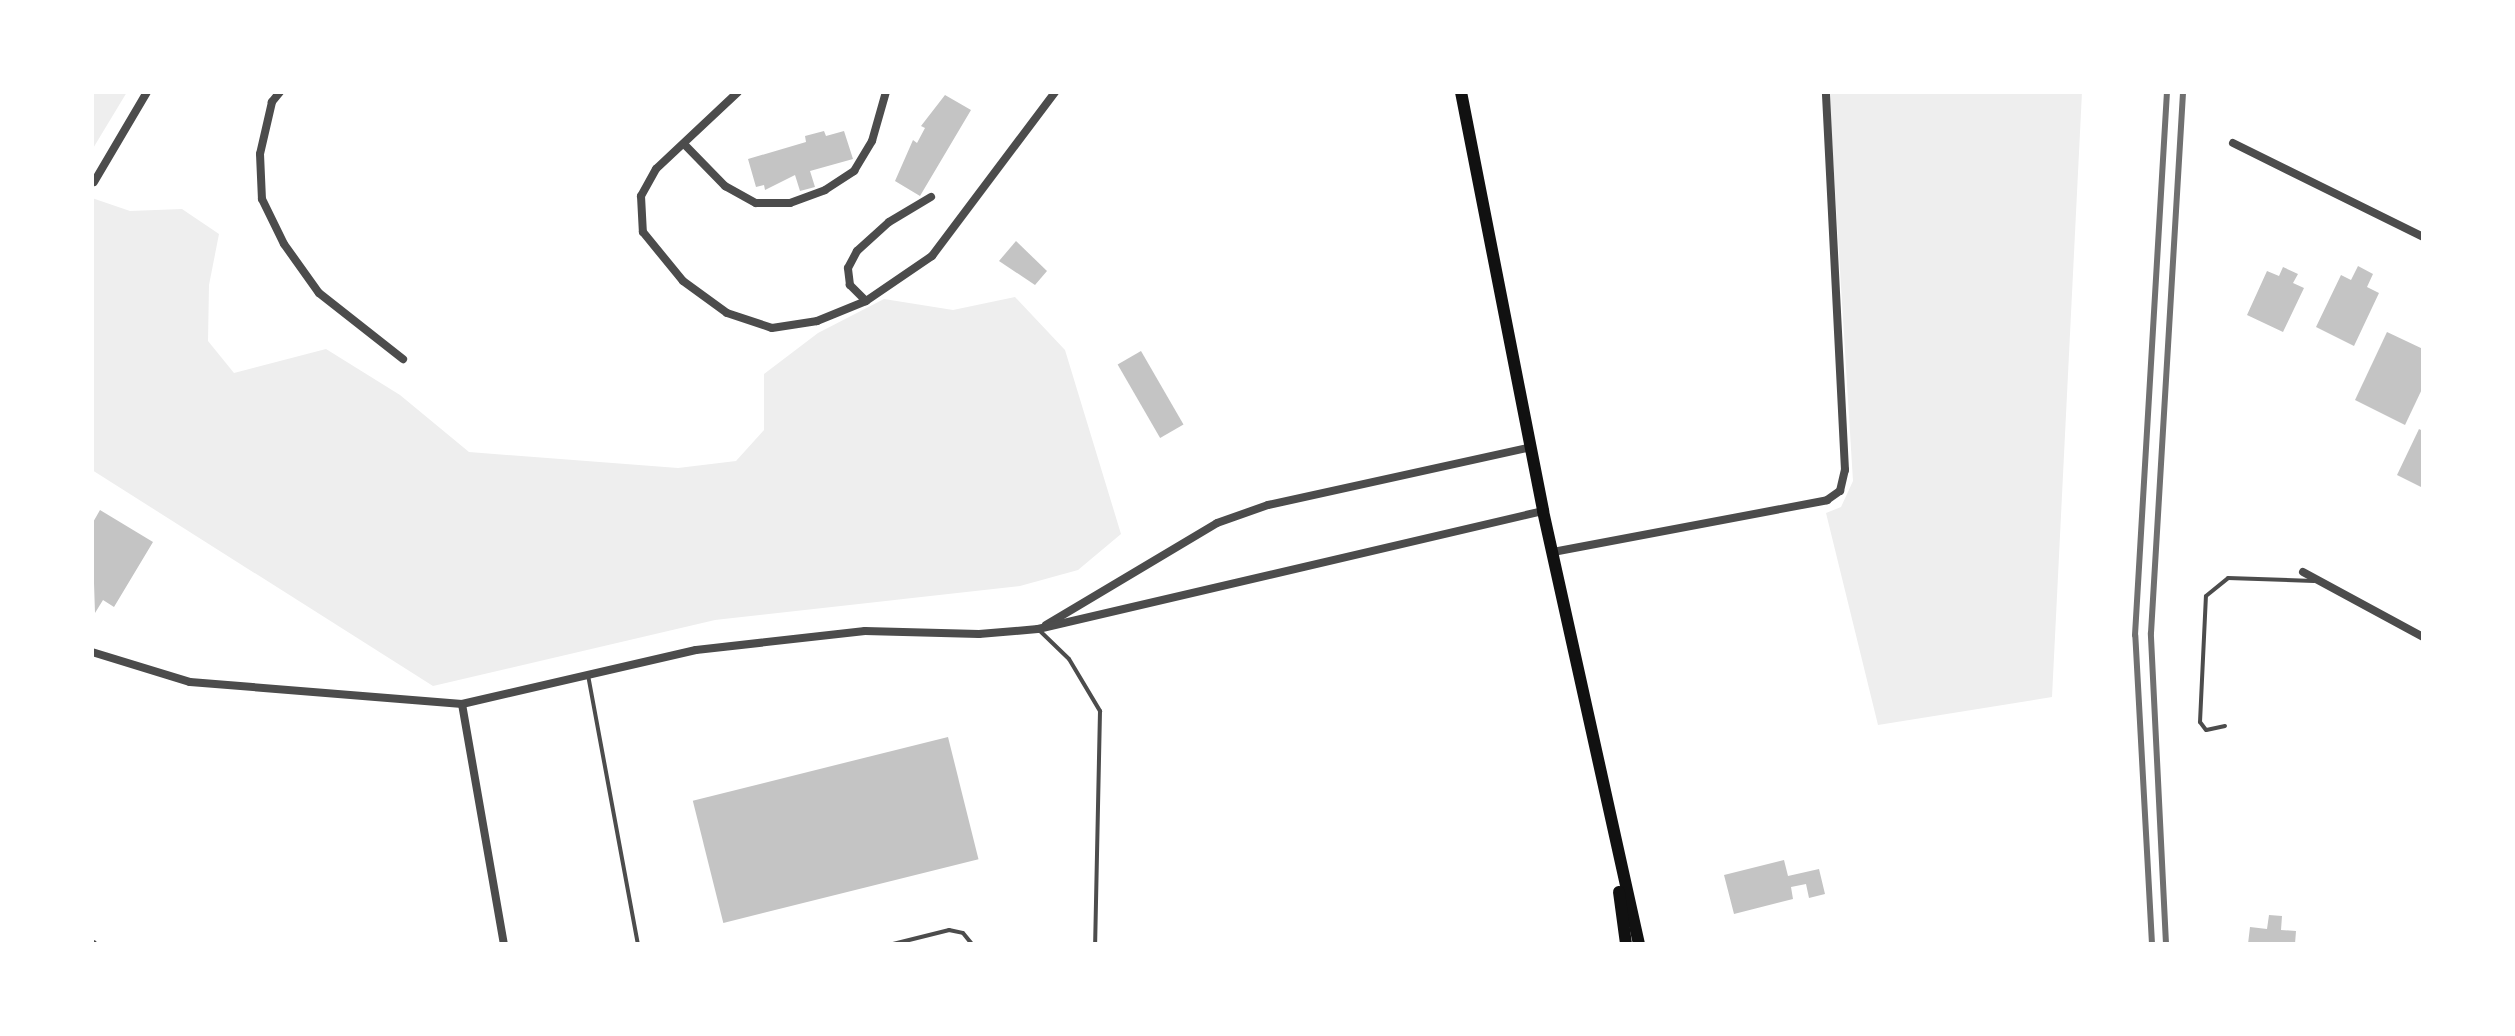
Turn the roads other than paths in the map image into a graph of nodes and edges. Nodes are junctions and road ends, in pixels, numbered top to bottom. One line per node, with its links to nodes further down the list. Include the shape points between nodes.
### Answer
1 (147, 92): 10 (street)
2 (280, 92): 14 (street, via 272,102 260,154 262,199 284,244 319,293)
3 (738, 92): 9 (street)
4 (886, 92): 9 (street, via 872,141 854,171 825,190 790,203 756,203 699,164)
5 (1055, 92): 13 (street, via 932,256)
6 (1461, 92): 15 (main road)
7 (1826, 92): 17 (street, via 1845,470 1840,491 1827,500)
8 (2233, 143): 12 (street)
9 (684, 144): 13 (street, via 656,169 641,196 643,232 683,281 727,313 772,328 817,321)
10 (94, 182)
11 (931, 197): 13 (street, via 889,222 857,251 848,268 850,285)
12 (2423, 237)
13 (866, 301)
14 (403, 359)
15 (1532, 447): 16 (main road); 20 (street, via 1268,505 1217,523)
16 (1543, 511): 17 (main road); 20 (street)
17 (1553, 552): 26 (main road)
18 (2303, 572): 19 (street)
19 (2321, 581): 21 (street); 25 (lane, via 2228,578 2206,596 2200,722 2206,730)
20 (1038, 629): 23 (street, via 979,634 865,631 696,650); 31 (lane, via 1069,659 1100,711)
21 (2423, 637)
22 (92, 652): 24 (street, via 190,682)
23 (588, 675): 24 (street); 28 (lane)
24 (462, 704): 27 (street)
25 (2225, 726)
26 (1608, 817): 32 (main road); 33 (main road)
27 (504, 944)
28 (638, 944)
29 (893, 944): 30 (lane, via 949,930 963,933)
30 (972, 944)
31 (1095, 944)
32 (1626, 944)
33 (1639, 944)

